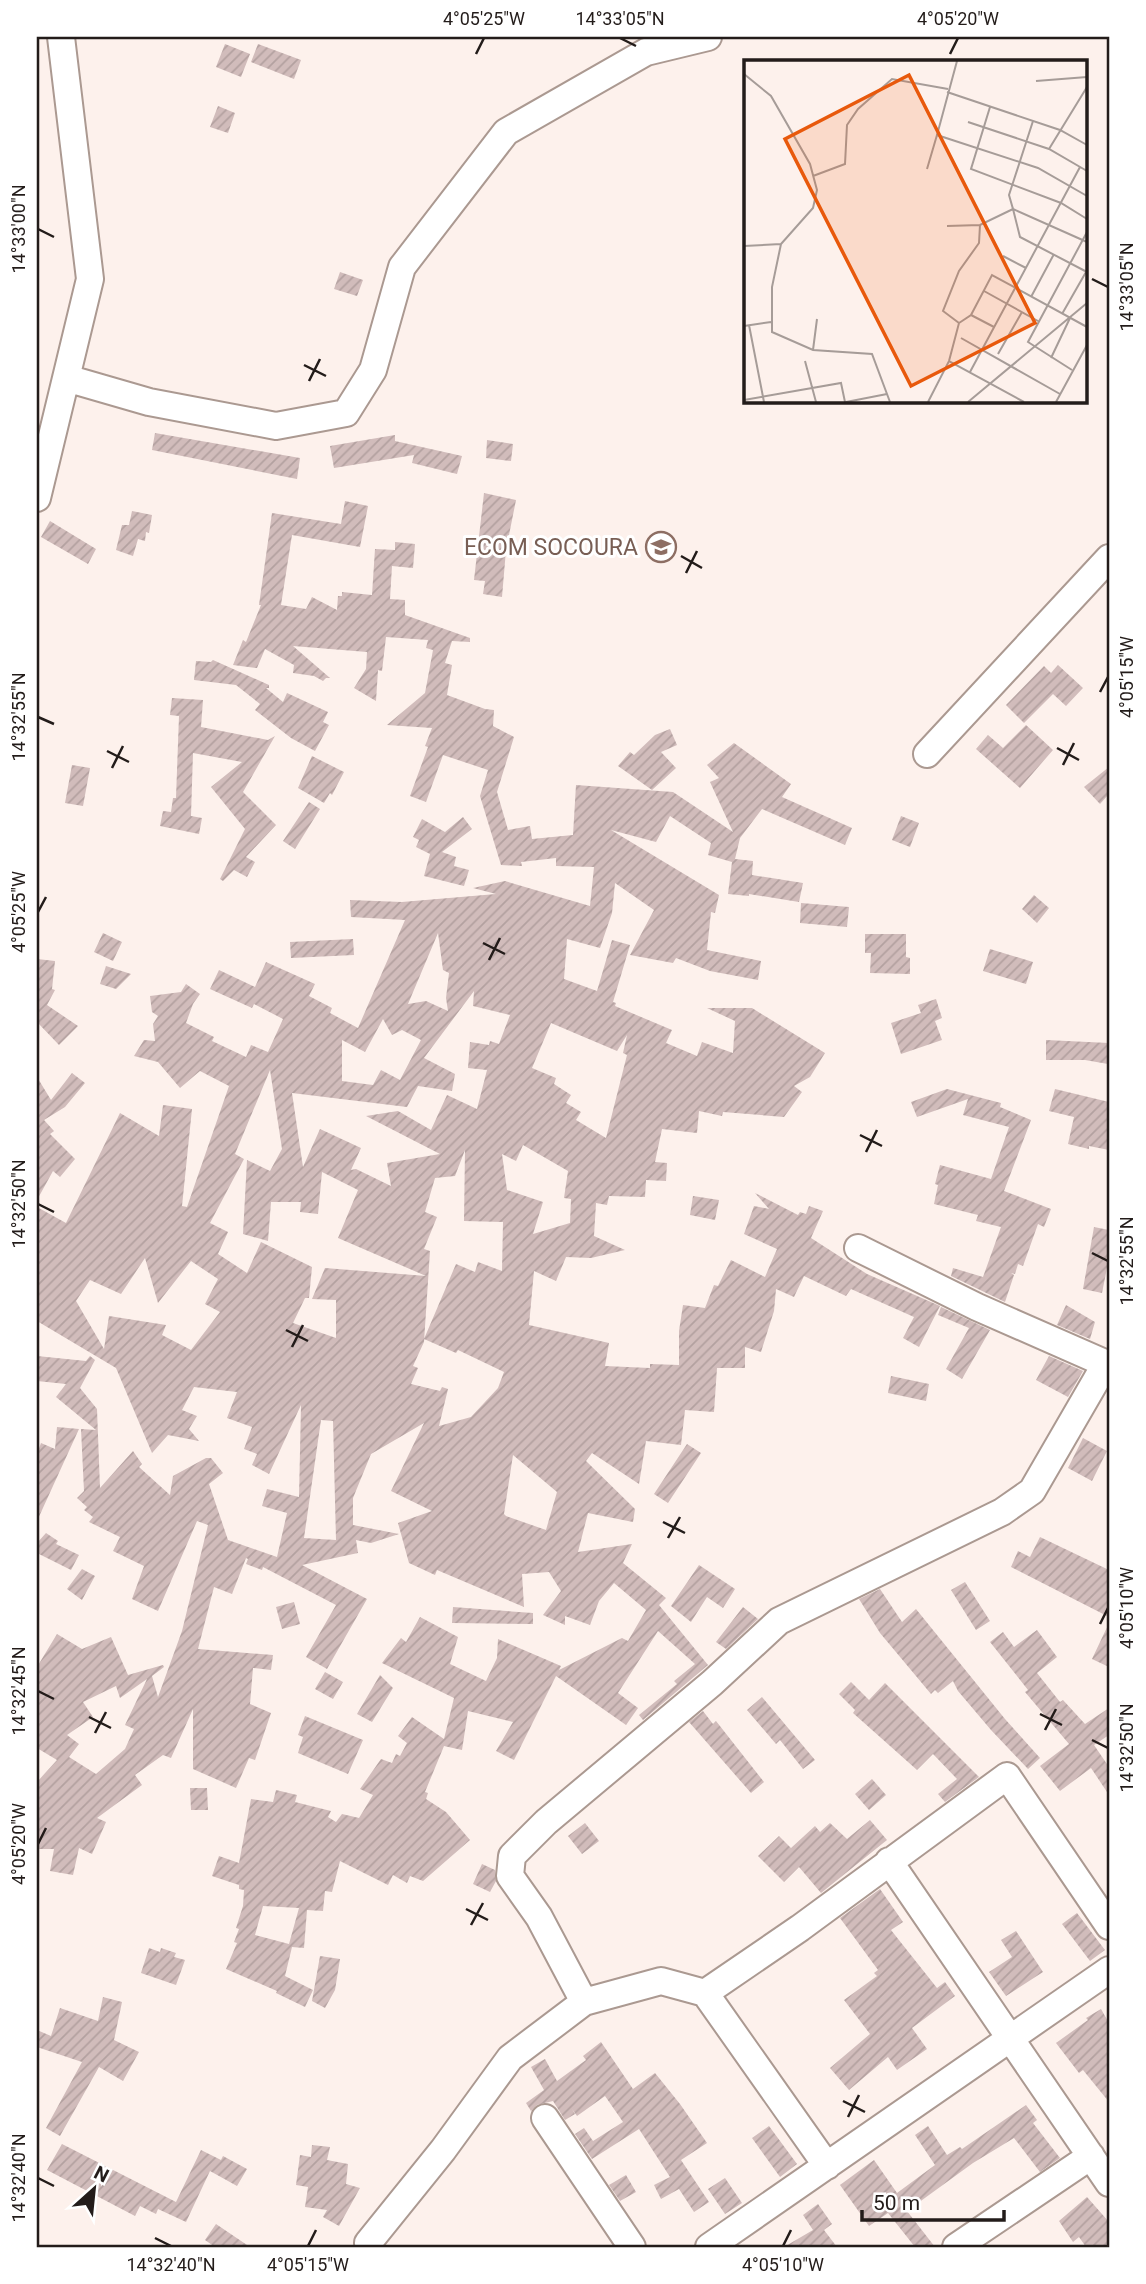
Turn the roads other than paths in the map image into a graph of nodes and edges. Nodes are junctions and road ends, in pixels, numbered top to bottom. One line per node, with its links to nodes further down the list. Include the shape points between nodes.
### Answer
1 (61, 37): 3 (street, via 90,279)
2 (708, 37): 3 (street, via 646,52 506,132 402,267 373,370 346,413 276,426 149,402)
3 (66, 378): 4 (street)
4 (37, 498)
5 (1109, 558): 6 (street)
6 (927, 754)
7 (858, 1248): 8 (street)
8 (1107, 1365): 13 (street, via 1032,1491 1002,1512 779,1621 512,1856 510,1876 539,1916)
9 (890, 1861): 10 (street, via 1007,1776); 12 (street); 14 (street)
10 (1109, 1926)
11 (1109, 1970): 14 (street)
12 (705, 1993): 13 (street, via 661,1981); 17 (street)
13 (584, 2002): 19 (street, via 510,2058 443,2150)
14 (1011, 2038): 16 (street); 17 (street)
15 (545, 2118): 20 (street)
16 (1091, 2157): 18 (street); 22 (street)
17 (827, 2166): 21 (street)
18 (1109, 2183)
19 (363, 2246)
20 (632, 2247)
21 (709, 2247)
22 (956, 2247)

